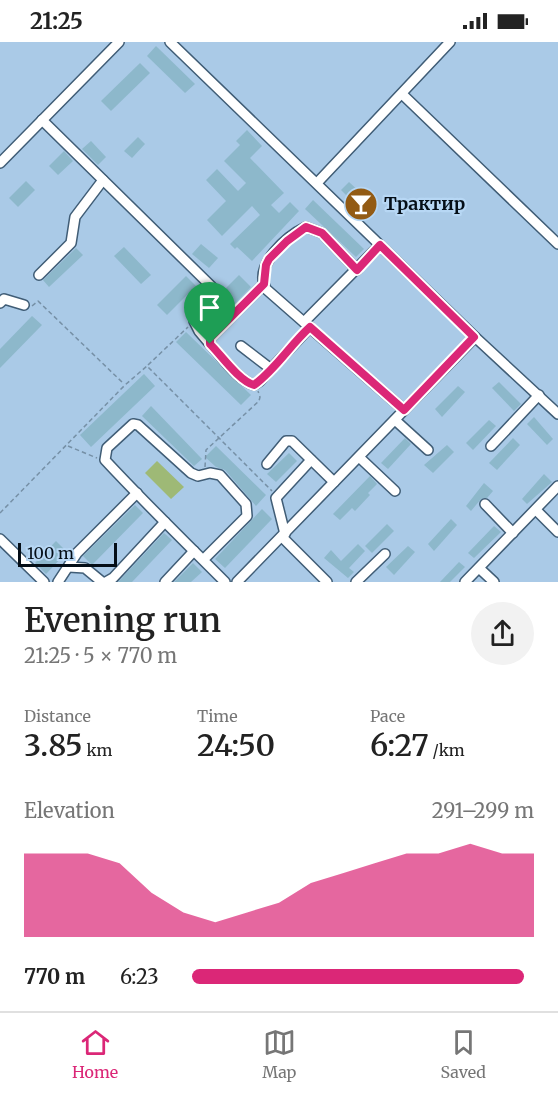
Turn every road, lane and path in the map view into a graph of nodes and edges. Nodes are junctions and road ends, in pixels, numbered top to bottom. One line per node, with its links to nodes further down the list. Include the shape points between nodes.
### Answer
1 (119, 42): 5 (street)
2 (170, 42): 8 (street)
3 (450, 42): 4 (street)
4 (402, 94): 8 (street); 9 (street)
5 (42, 120): 6 (street); 7 (street)
6 (0, 164)
7 (103, 180): 12 (street, via 75,217 71,243); 16 (street, via 212,287 213,293)
8 (317, 183): 10 (street)
9 (558, 244)
10 (380, 245): 11 (street); 18 (street)
11 (357, 270): 13 (street, via 322,233 306,227 269,259); 17 (street)
12 (39, 275)
13 (264, 284): 17 (street); 19 (street, via 210,338)
14 (0, 303): 15 (street, via 4,299)
15 (24, 305): 23 (path, via 29,309 38,301)
16 (194, 321): 19 (street); 21 (path)
17 (307, 324): 22 (street); 26 (street)
18 (474, 337): 25 (street); 26 (street)
19 (210, 344): 24 (street, via 241,377)
20 (241, 346): 22 (street)
21 (147, 366)
22 (272, 369): 24 (street)
23 (125, 385)
24 (254, 385): 36 (path, via 260,394 259,401 206,450 205,468)
25 (538, 395): 27 (street); 30 (street)
26 (404, 410): 28 (street)
27 (558, 414)
28 (395, 420): 31 (street); 32 (street)
29 (67, 445): 33 (path)
30 (491, 446)
31 (428, 450)
32 (359, 457): 37 (street); 39 (street)
33 (105, 460): 36 (street, via 107,448 128,426 138,424 183,467); 40 (street)
34 (311, 460): 35 (street, via 289,441); 37 (street); 46 (street, via 276,498)
35 (267, 464)
36 (198, 476): 50 (street, via 220,475 248,509 246,516)
37 (334, 482): 46 (street)
38 (558, 486): 42 (street)
39 (395, 491)
40 (136, 493): 43 (street); 51 (street, via 77,553)
41 (485, 504): 45 (street)
42 (536, 510): 44 (street); 45 (street)
43 (165, 522): 48 (street); 57 (street, via 113,578)
44 (558, 532)
45 (513, 533): 52 (street)
46 (283, 535): 60 (street); 61 (street)
47 (0, 539): 53 (street)
48 (194, 551): 50 (street); 58 (street)
49 (385, 554): 62 (street)
50 (203, 560): 59 (street)
51 (69, 567): 56 (street); 57 (street, via 85,568)
52 (479, 568): 63 (street); 64 (street)
53 (36, 574): 54 (street); 55 (street)
54 (29, 582)
55 (45, 582)
56 (58, 582)
57 (104, 582)
58 (165, 582)
59 (225, 582)
60 (237, 582)
61 (327, 582)
62 (356, 582)
63 (465, 582)
64 (494, 582)

